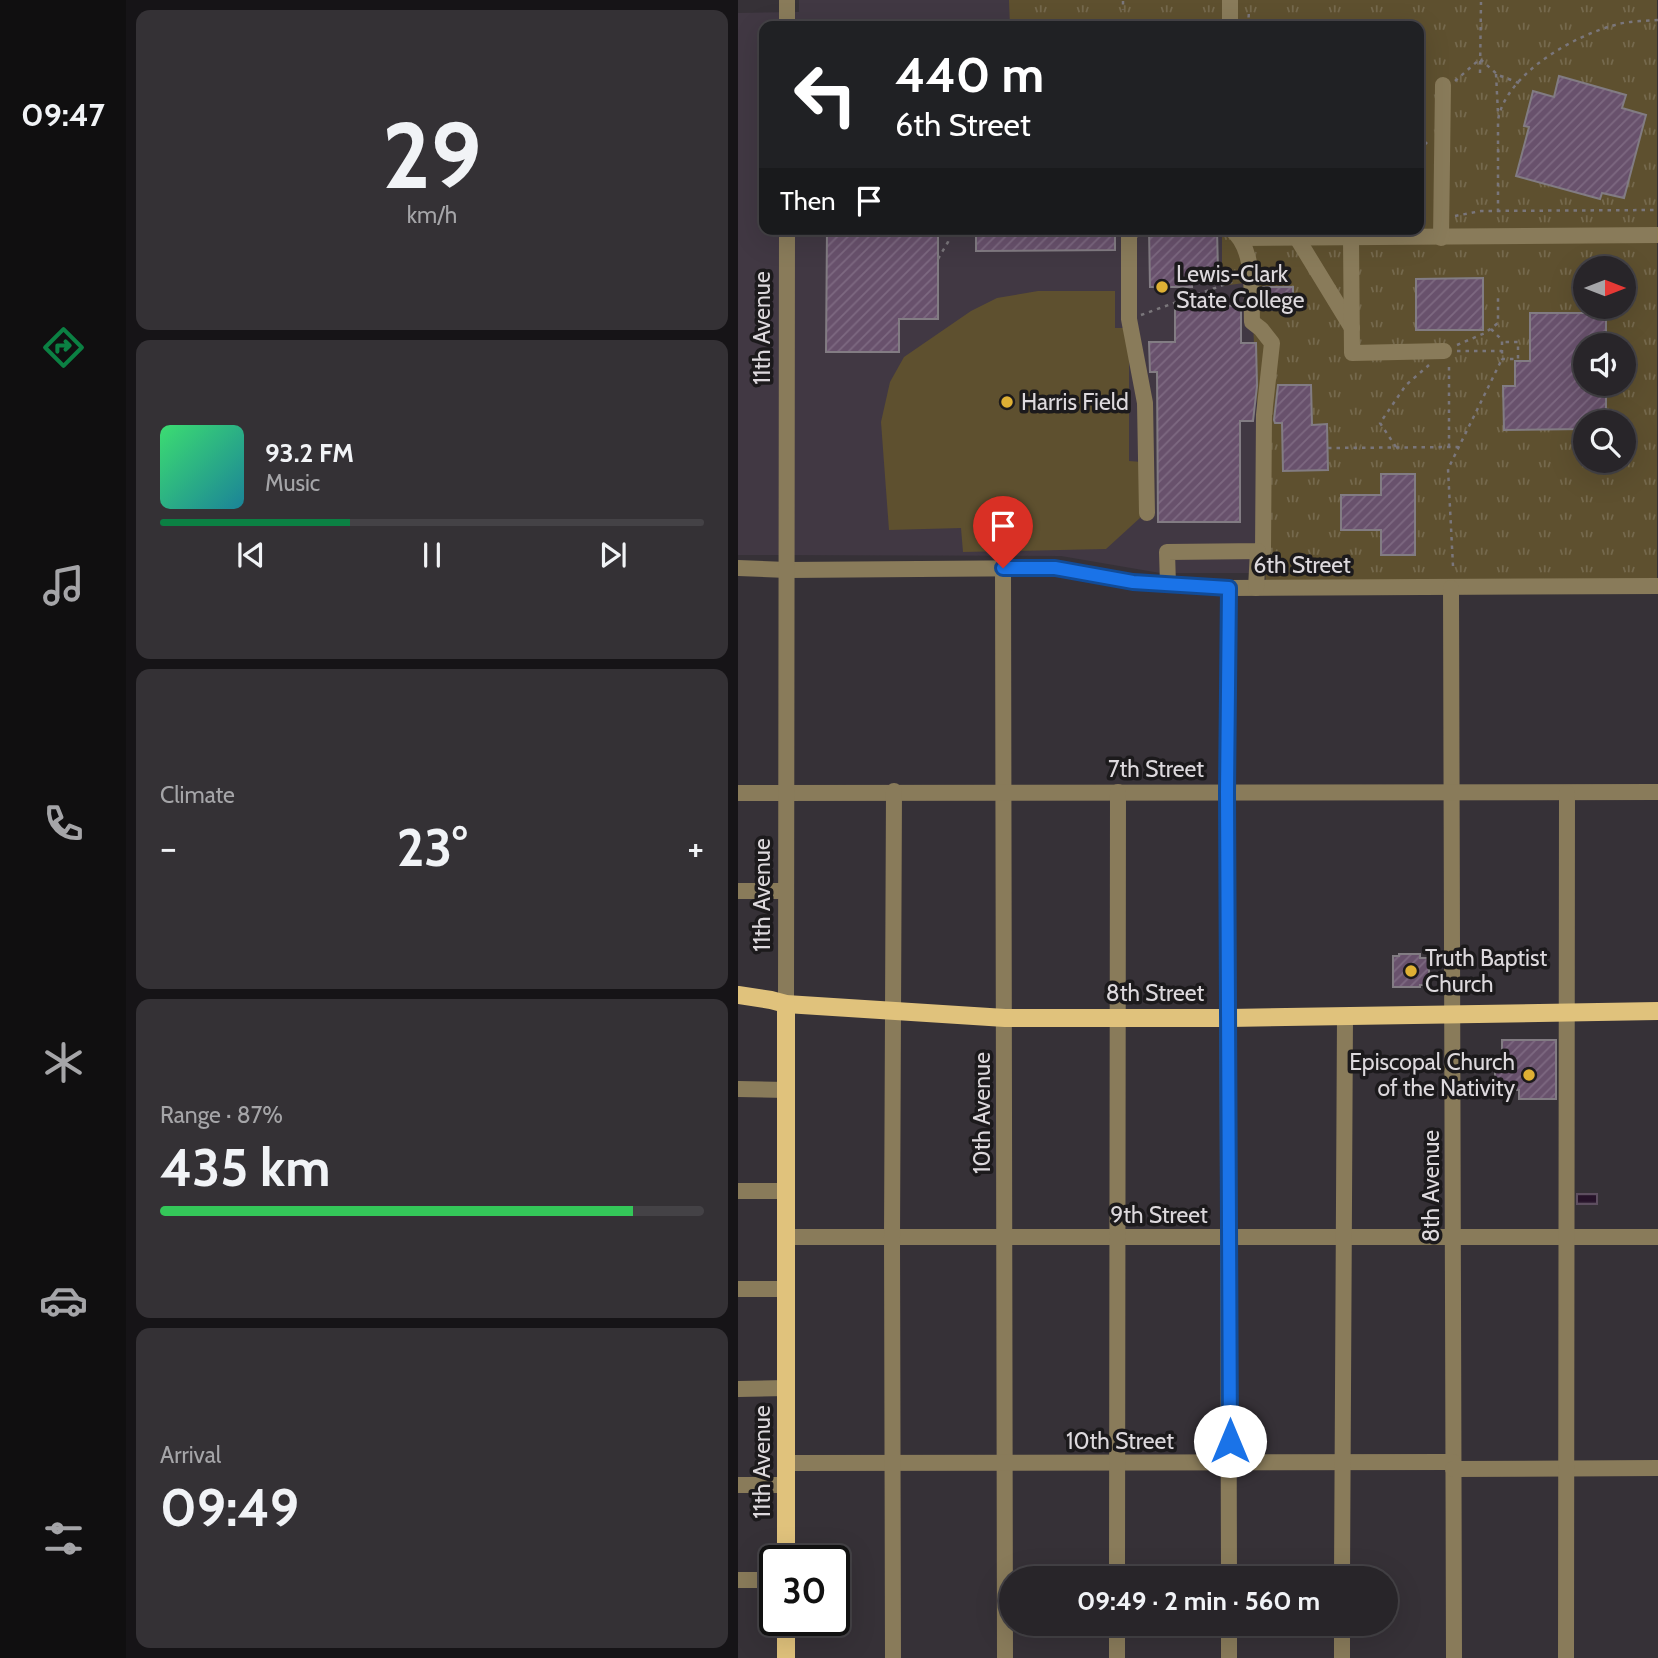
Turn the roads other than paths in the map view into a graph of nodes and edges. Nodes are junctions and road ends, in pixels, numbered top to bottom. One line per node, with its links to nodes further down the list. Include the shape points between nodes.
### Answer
1 (787, 0): 3 (street)
2 (1230, 0): 4 (street)
3 (787, 21)
4 (1230, 21)
5 (1443, 89): 11 (street)
6 (1657, 234): 11 (street)
7 (787, 235): 20 (street, 11th Avenue)
8 (1130, 235): 16 (street, via 1129,319 1145,403)
9 (1237, 235): 17 (street, via 1250,276 1252,323 1272,343 1264,402 1263,551)
10 (1252, 235): 12 (street)
11 (1441, 237): 13 (street)
12 (1297, 238): 13 (street); 14 (street)
13 (1351, 238): 14 (street)
14 (1352, 329): 15 (street, via 1352,353)
15 (1452, 351)
16 (1147, 513)
17 (1258, 551): 21 (street, via 1167,552); 24 (street)
18 (738, 568): 20 (street, 6th Street)
19 (1003, 568): 20 (street, 6th Street); 21 (street, 6th Street, via 1055,568); 28 (street, 10th Avenue)
20 (787, 570): 26 (street, 11th Avenue)
21 (1168, 585): 23 (street, 6th Street)
22 (1657, 586): 25 (street, 6th Street)
23 (1229, 588): 24 (street, 6th Street); 30 (street)
24 (1257, 588): 25 (street, 6th Street)
25 (1451, 588): 33 (street, 8th Avenue)
26 (786, 791): 27 (street, 7th Street); 32 (street, 7th Street); 36 (street, 11th Avenue)
27 (894, 791): 28 (street, 7th Street); 39 (street)
28 (1005, 792): 29 (street, 7th Street); 44 (street, 10th Avenue)
29 (1118, 792): 30 (street, 7th Street); 45 (street)
30 (1227, 792): 33 (street, 7th Street); 46 (street)
31 (1657, 792): 34 (street, 7th Street)
32 (738, 793)
33 (1452, 793): 34 (street, 7th Street); 42 (street, 8th Avenue)
34 (1567, 793): 41 (street)
35 (738, 891): 36 (street)
36 (786, 891): 38 (street, 11th Avenue)
37 (738, 995): 38 (main road, 8th Street)
38 (786, 1004): 39 (main road, 8th Street); 48 (main road, 11th Avenue)
39 (894, 1011): 44 (main road, 8th Street); 56 (street)
40 (1657, 1011): 41 (main road, 8th Street)
41 (1568, 1012): 42 (main road, 8th Street); 54 (street)
42 (1452, 1014): 43 (main road, 8th Street); 58 (street, 8th Avenue)
43 (1345, 1016): 46 (main road, 8th Street); 53 (street)
44 (1005, 1018): 45 (main road, 8th Street); 59 (street, 10th Avenue)
45 (1118, 1018): 46 (main road, 8th Street); 57 (street)
46 (1229, 1018): 52 (street)
47 (738, 1090): 48 (street)
48 (786, 1090): 50 (main road, 11th Avenue)
49 (738, 1191): 50 (street)
50 (786, 1191): 51 (main road, 11th Avenue)
51 (786, 1237): 56 (street, 9th Street); 61 (main road, 11th Avenue)
52 (1230, 1237): 53 (street, 9th Street); 57 (street, 9th Street); 68 (street)
53 (1344, 1237): 58 (street, 9th Street); 64 (street)
54 (1567, 1237): 55 (street, 9th Street); 58 (street, 9th Street); 72 (street)
55 (1657, 1237)
56 (891, 1238): 59 (street, 9th Street); 66 (street)
57 (1117, 1238): 59 (street, 9th Street); 67 (street)
58 (1454, 1238): 70 (street, 8th Avenue)
59 (1005, 1239): 69 (street, 10th Avenue)
60 (738, 1289): 61 (street)
61 (786, 1289): 63 (main road, 11th Avenue)
62 (738, 1388): 63 (street)
63 (786, 1388): 65 (main road, 11th Avenue)
64 (1342, 1462): 68 (street, 10th Street); 70 (street, 10th Street); 78 (street)
65 (786, 1463): 66 (street, 10th Street); 74 (main road, 11th Avenue)
66 (893, 1463): 69 (street, 10th Street); 86 (street)
67 (1118, 1463): 68 (street, 10th Street); 69 (street, 10th Street); 76 (street)
68 (1230, 1463): 77 (street)
69 (1005, 1464): 87 (street, 10th Avenue)
70 (1453, 1465): 72 (street, 10th Street); 91 (street, 8th Avenue)
71 (1657, 1468): 72 (street, 10th Street)
72 (1567, 1469): 92 (street)
73 (738, 1485): 74 (street)
74 (786, 1485): 75 (main road, 11th Avenue)
75 (786, 1545)
76 (1118, 1566)
77 (1229, 1566)
78 (1342, 1566)
79 (738, 1580): 80 (street)
80 (759, 1580)
81 (786, 1636): 85 (main road)
82 (1117, 1636): 88 (street)
83 (1229, 1636): 89 (street)
84 (1342, 1636): 90 (street)
85 (786, 1658)
86 (893, 1658)
87 (1005, 1658)
88 (1117, 1658)
89 (1229, 1658)
90 (1342, 1658)
91 (1454, 1658)
92 (1566, 1658)

